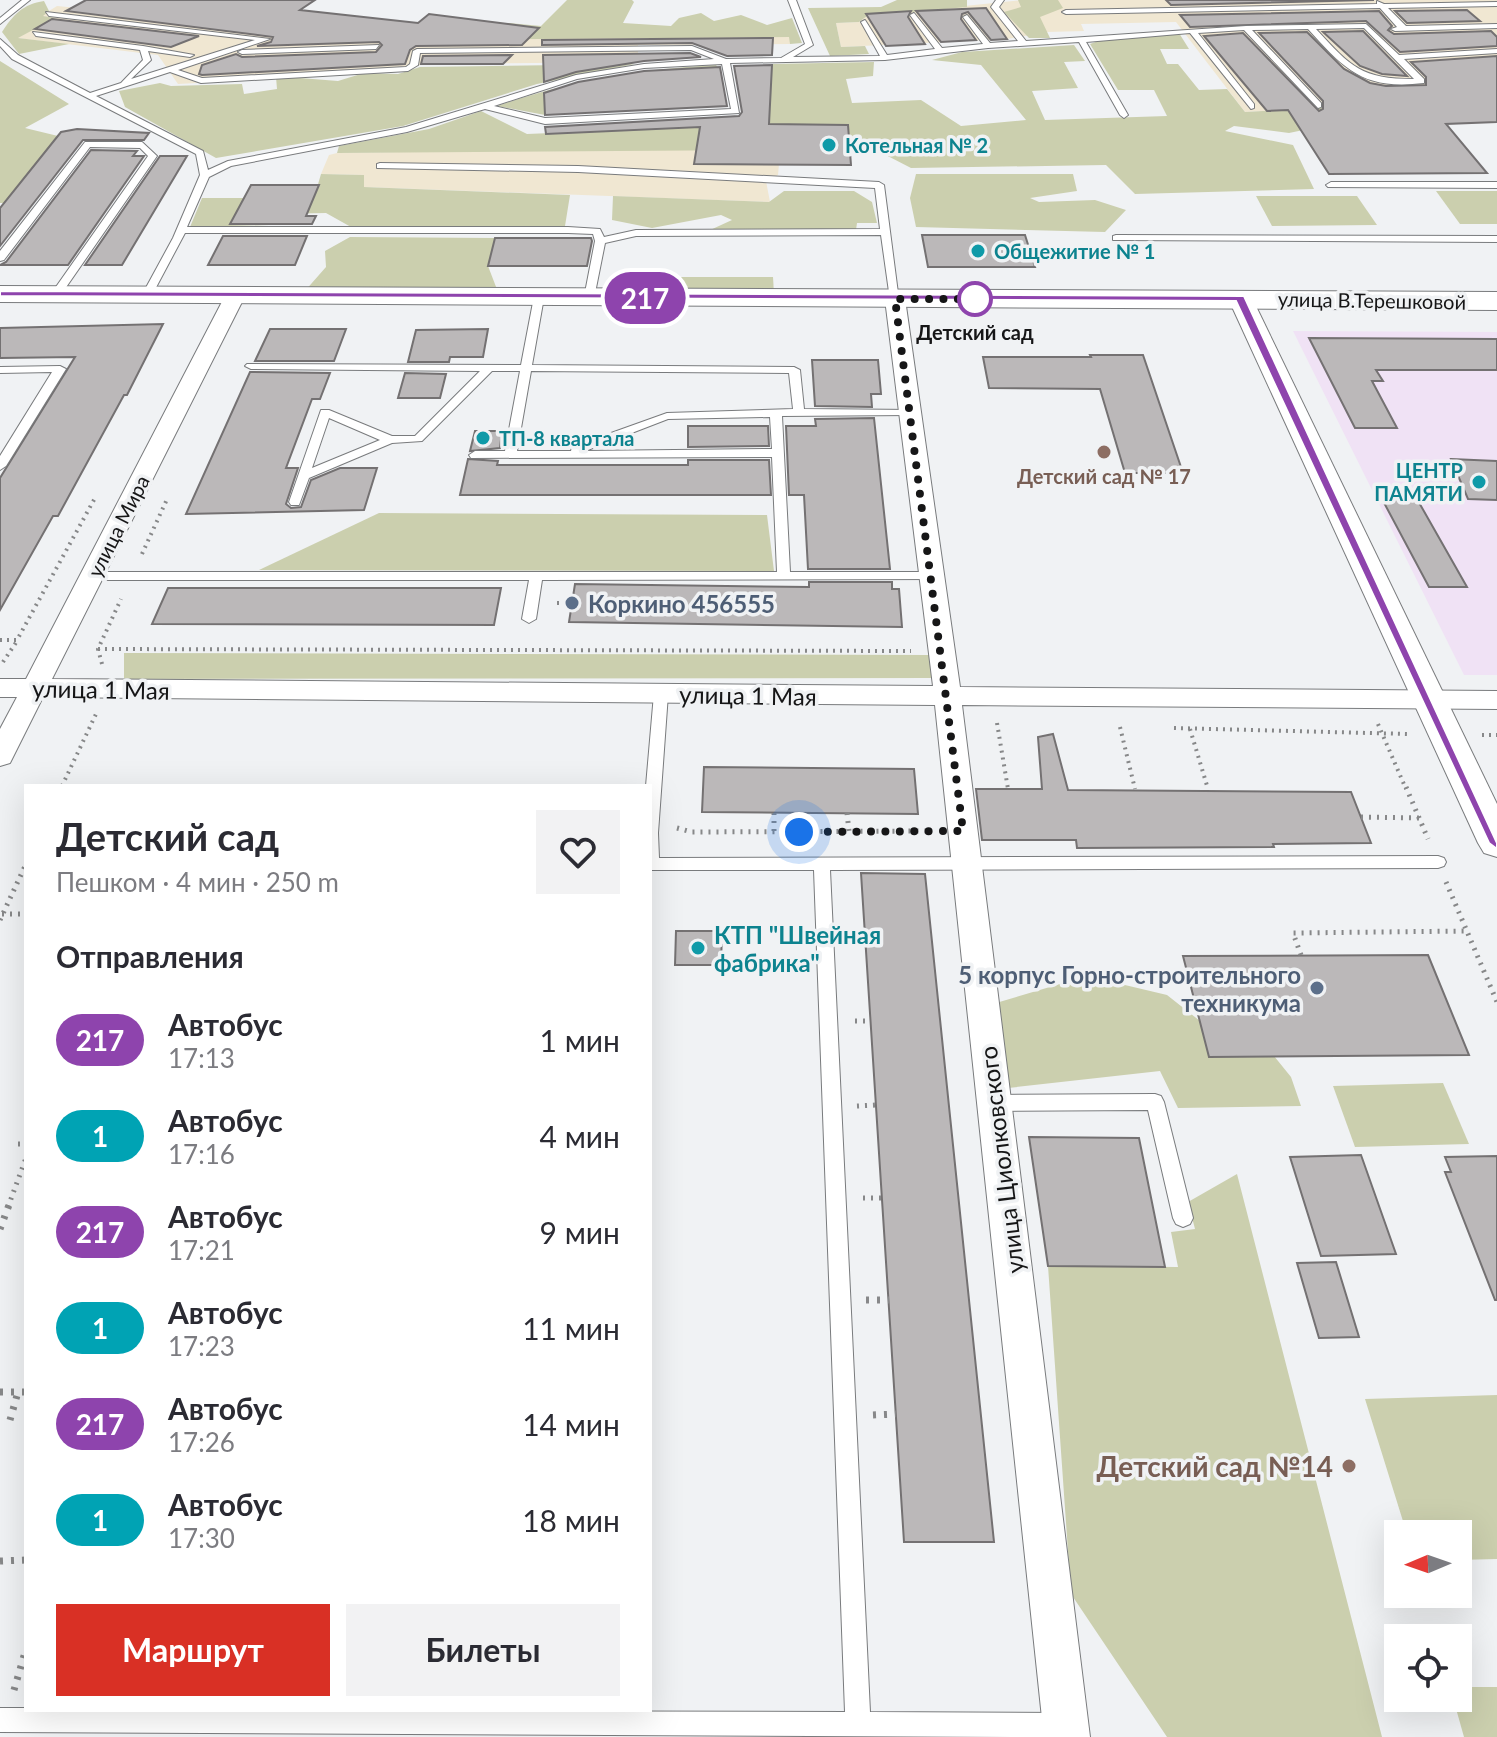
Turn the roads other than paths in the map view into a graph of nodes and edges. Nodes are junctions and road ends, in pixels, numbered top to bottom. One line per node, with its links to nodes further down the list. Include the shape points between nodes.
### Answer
1 (26, 0): 10 (lane)
2 (792, 0): 31 (lane, via 809,45)
3 (1000, 0): 21 (lane, via 995,7)
4 (1380, 3): 5 (lane); 6 (lane); 15 (lane)
5 (1497, 4)
6 (1066, 12)
7 (49, 14): 27 (lane, via 266,39)
8 (914, 15): 25 (lane)
9 (967, 17): 22 (lane)
10 (0, 22)
11 (865, 22): 30 (lane)
12 (1497, 26): 15 (lane)
13 (1310, 27): 14 (lane); 16 (lane); 29 (lane, via 1355,75 1421,81)
14 (1246, 28): 17 (lane); 36 (lane)
15 (1404, 29): 16 (lane)
16 (1370, 30): 29 (lane)
17 (1192, 31): 19 (lane); 38 (lane)
18 (36, 34): 24 (lane)
19 (1081, 40): 21 (lane); 39 (lane)
20 (0, 41): 35 (lane, via 15,57)
21 (1024, 43): 22 (lane)
22 (988, 46): 25 (lane)
23 (376, 47): 27 (lane)
24 (143, 48): 28 (lane); 34 (lane, via 147,60)
25 (940, 51): 30 (lane)
26 (1497, 51): 29 (lane)
27 (224, 53): 33 (lane)
28 (190, 55)
29 (1398, 57)
30 (885, 58): 31 (lane)
31 (783, 60): 32 (lane)
32 (725, 61): 33 (lane, via 692,48 417,51 408,69 201,81); 37 (lane, via 576,77); 37 (lane, via 736,111 545,121)
33 (172, 70): 34 (lane)
34 (120, 86): 35 (lane)
35 (88, 96): 41 (lane, via 200,153)
36 (1318, 105)
37 (485, 106): 41 (lane, via 407,129 228,164)
38 (1251, 106)
39 (1124, 115)
40 (380, 166): 45 (lane, via 578,169 879,185)
41 (205, 175): 44 (lane)
42 (1331, 185): 43 (lane)
43 (1497, 185)
44 (182, 230): 48 (lane, via 568,230 597,231); 52 (lane)
45 (885, 232): 48 (lane, via 636,233); 57 (lane)
46 (1116, 238): 47 (lane)
47 (1497, 239)
48 (600, 241): 55 (lane)
49 (0, 258): 51 (lane, via 88,144 142,145 153,156)
50 (0, 294): 51 (main road, улица В.Терешковой)
51 (56, 294): 52 (main road, улица В.Терешковой)
52 (147, 295): 53 (main road, улица В.Терешковой)
53 (235, 296): 54 (main road, улица В.Терешковой); 74 (street, улица Мира)
54 (539, 297): 55 (main road, улица В.Терешковой); 61 (lane)
55 (589, 298): 57 (main road, улица В.Терешковой)
56 (1240, 298): 57 (main road, улица В.Терешковой); 58 (main road, улица В.Терешковой); 83 (street)
57 (895, 299): 63 (street, улица Циолковского)
58 (1497, 301)
59 (251, 366): 60 (lane)
60 (489, 368): 61 (lane); 66 (lane, via 418,439)
61 (525, 368): 65 (lane, via 794,370); 70 (lane)
62 (0, 370): 71 (lane, via 60,369)
63 (910, 412): 65 (lane); 77 (street, улица Циолковского)
64 (776, 413): 65 (lane); 67 (lane); 68 (lane, via 667,416)
65 (799, 413)
66 (390, 440): 72 (lane); 72 (lane, via 325,412)
67 (778, 453): 68 (lane); 76 (lane)
68 (564, 454): 70 (lane)
69 (475, 455): 70 (lane)
70 (510, 455)
71 (0, 466)
72 (304, 476): 73 (lane)
73 (295, 502)
74 (92, 576): 75 (lane); 81 (street, улица Мира)
75 (536, 576): 76 (lane); 78 (lane)
76 (784, 576): 77 (lane)
77 (932, 576): 79 (street, улица Циолковского)
78 (529, 619)
79 (946, 685): 82 (street, улица 1 Мая); 83 (street, улица 1 Мая); 88 (street, улица Циолковского)
80 (0, 688): 81 (street, улица 1 Мая)
81 (35, 688): 82 (street, улица 1 Мая); 85 (street, улица Мира)
82 (661, 694): 86 (lane)
83 (1429, 700): 84 (street, улица 1 Мая); 87 (street)
84 (1497, 700)
85 (0, 756)
86 (652, 817)
87 (1497, 843)
88 (965, 846): 89 (lane); 90 (lane); 92 (street, улица Циолковского)
89 (822, 862): 91 (lane); 95 (lane)
90 (1438, 862)
91 (652, 864)
92 (994, 1103): 93 (lane, via 1155,1102); 96 (street, улица Циолковского)
93 (1183, 1218)
94 (2, 1720): 95 (lane)
95 (858, 1724): 96 (lane)
96 (1066, 1731)

